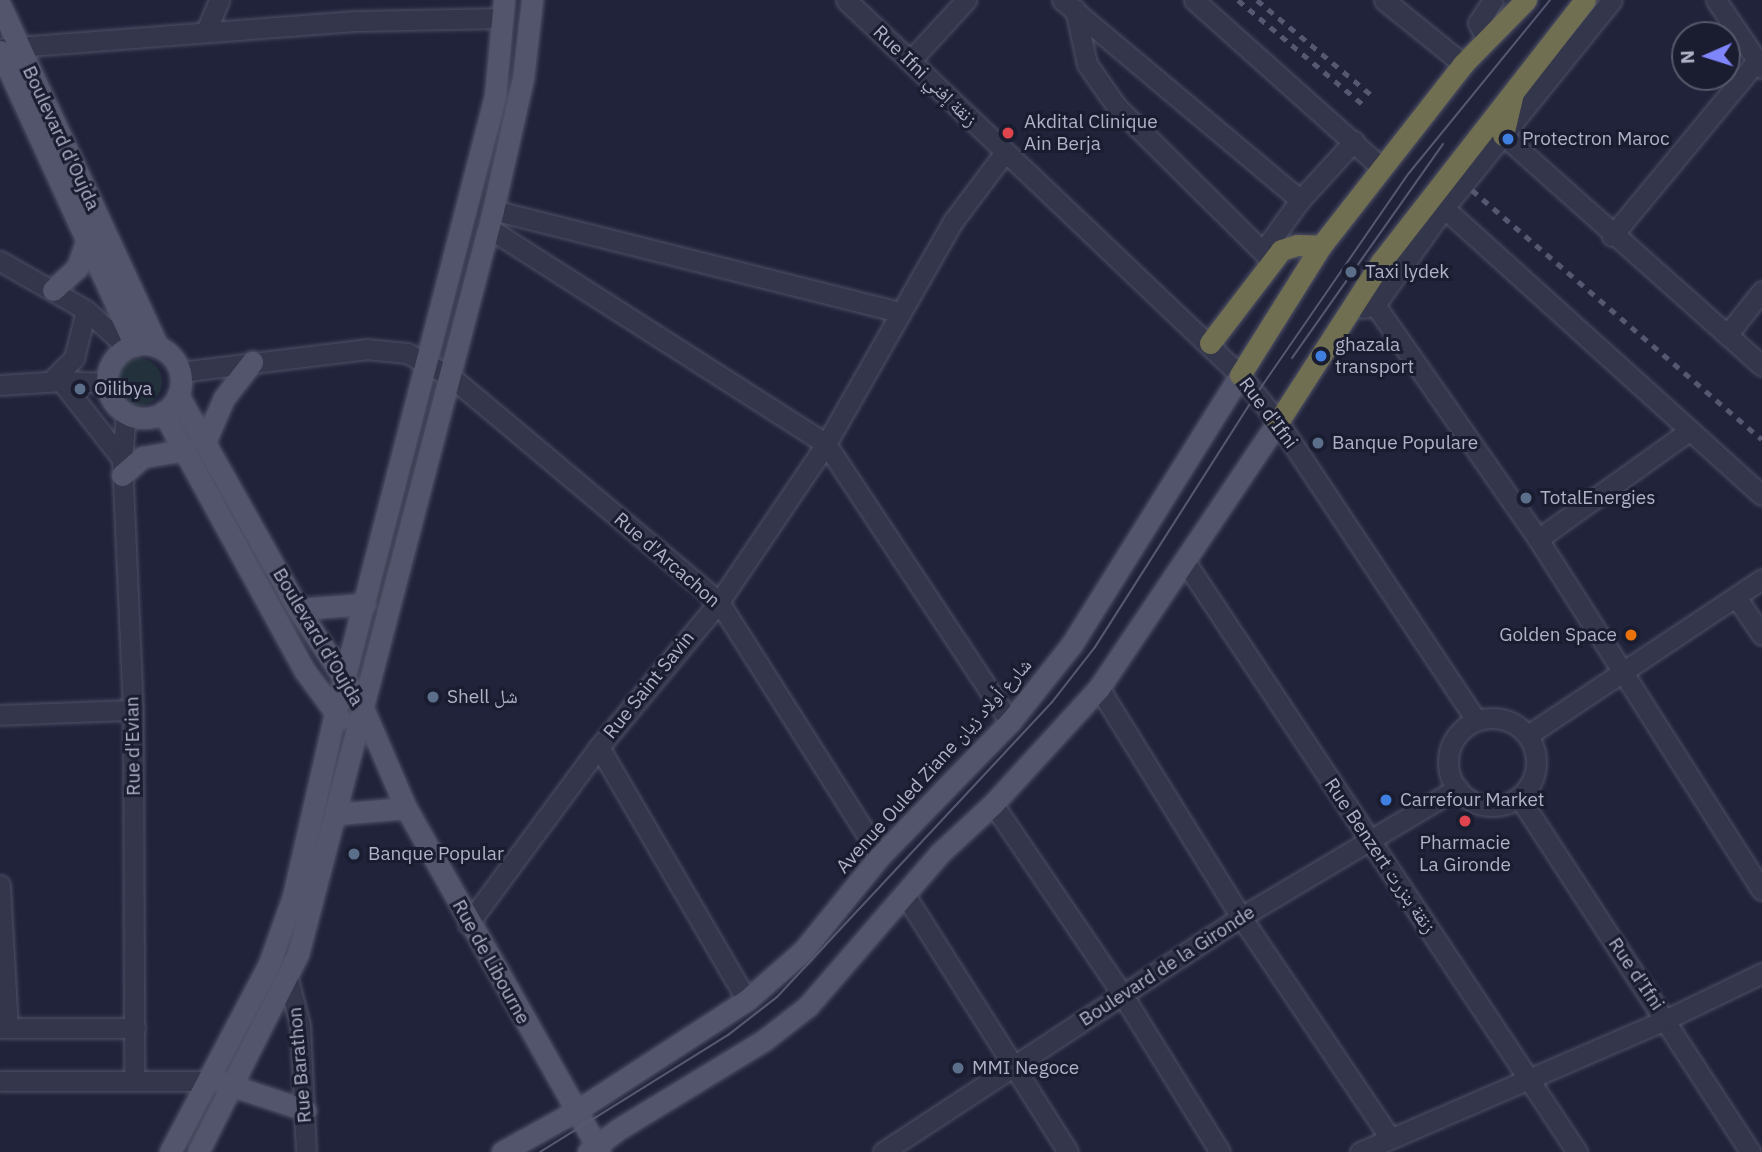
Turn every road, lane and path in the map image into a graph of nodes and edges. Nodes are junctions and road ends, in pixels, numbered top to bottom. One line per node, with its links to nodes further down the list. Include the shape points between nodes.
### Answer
1 (219, 0): 15 (street)
2 (532, 0): 29 (main road, via 523,78)
3 (846, 0): 18 (street, Rue Ifni زنقة إفني)
4 (966, 0): 18 (street)
5 (1194, 0): 23 (street)
6 (1384, 0): 19 (street)
7 (1493, 0): 16 (street, via 1478,23)
8 (1526, 0): 16 (highway, Avenue Ouled Ziane شارع أولاد زيان)
9 (1585, 0): 21 (highway)
10 (1612, 0): 22 (street)
11 (1716, 0): 20 (street)
12 (0, 5): 17 (main road, Boulevard d'Oujda)
13 (1069, 5): 26 (street); 33 (street, via 1087,64 1117,107)
14 (503, 9): 15 (street); 45 (main road, via 495,96)
15 (206, 31): 17 (street)
16 (1486, 38): 19 (highway, Avenue Ouled Ziane شارع أولاد زيان)
17 (6, 48): 28 (main road, Boulevard d'Oujda)
18 (911, 61): 24 (street, Rue Ifni زنقة إفني)
19 (1463, 64): 25 (highway, Avenue Ouled Ziane شارع أولاد زيان)
20 (1760, 65): 30 (street)
21 (1515, 86): 22 (highway); 38 (highway, via 1381,262)
22 (1503, 135): 27 (street); 30 (street)
23 (1354, 141): 25 (street); 26 (street)
24 (1005, 152): 40 (street, Rue Saint Savin, via 954,220); 42 (street, Rue d'Ifni)
25 (1382, 168): 32 (highway, Avenue Ouled Ziane شارع أولاد زيان)
26 (1300, 200): 33 (street)
27 (1444, 208): 37 (street); 58 (street)
28 (87, 218): 31 (main road, Boulevard d'Oujda); 44 (main road, Boulevard d'Oujda)
29 (490, 219): 40 (street); 50 (main road); 60 (street)
30 (1612, 236): 41 (street)
31 (86, 242): 35 (main road, via 77,268); 43 (main road, Boulevard d'Oujda)
32 (1321, 246): 33 (highway, via 1286,246); 49 (highway, Avenue Ouled Ziane شارع أولاد زيان)
33 (1267, 255): 42 (highway)
34 (0, 261): 35 (street)
35 (53, 290): 39 (street)
36 (1762, 292): 41 (street)
37 (1375, 304): 38 (street); 64 (street)
38 (1352, 309): 57 (highway)
39 (86, 310): 43 (street); 51 (street, via 74,358)
40 (899, 312): 60 (street, Rue Saint Savin)
41 (1727, 335): 47 (street)
42 (1210, 343): 49 (street, Rue d'Ifni)
43 (131, 347): 44 (main road); 52 (main road, via 113,362)
44 (158, 347): 48 (main road, via 176,362)
45 (427, 361): 46 (street, Rue d'Arcachon, via 407,353 366,349); 50 (street, Rue d'Arcachon); 69 (main road)
46 (252, 362): 48 (street, Rue d'Arcachon); 59 (main road, via 224,398)
47 (1762, 366)
48 (180, 372): 54 (main road)
49 (1240, 375): 57 (street, Rue d'Ifni); 80 (main road, Avenue Ouled Ziane شارع أولاد زيان, via 1072,644)
50 (450, 376): 68 (street, Rue d'Arcachon); 75 (main road)
51 (56, 381): 52 (street); 53 (street); 62 (street)
52 (108, 383): 56 (main road, via 115,403)
53 (0, 385)
54 (178, 395): 55 (main road); 59 (main road, Boulevard d'Oujda)
55 (163, 412): 56 (main road, via 149,418); 61 (main road, Boulevard d'Oujda)
56 (126, 413): 62 (street, Rue d'Evian)
57 (1278, 422): 65 (main road); 79 (street, Rue d'Ifni)
58 (1690, 430): 63 (street); 64 (street)
59 (205, 442): 70 (main road, Boulevard d'Oujda)
60 (826, 444): 68 (street, Rue Saint Savin); 80 (street)
61 (185, 450): 62 (main road, via 144,457); 77 (main road, Boulevard d'Oujda, via 305,671)
62 (122, 467): 76 (street, Rue d'Evian)
63 (1762, 495)
64 (1538, 539): 72 (street)
65 (1184, 560): 74 (main road); 90 (street, Rue Benzert زنقة بنزرت)
66 (1762, 579): 67 (street)
67 (1736, 597): 71 (street); 72 (street)
68 (719, 602): 83 (street, Rue Saint Savin); 91 (street, Rue d'Arcachon)
69 (365, 604): 70 (main road); 73 (main road)
70 (298, 609): 73 (main road, Boulevard d'Oujda)
71 (1762, 635)
72 (1623, 670): 81 (street); 93 (street)
73 (344, 682): 75 (main road, Boulevard d'Oujda); 77 (main road)
74 (1099, 688): 87 (main road); 95 (street)
75 (362, 706): 82 (main road); 84 (main road, Boulevard d'Oujda)
76 (133, 710): 78 (street); 103 (street, Rue d'Evian)
77 (335, 713): 82 (main road, Boulevard d'Oujda); 108 (main road, via 293,897 269,964)
78 (0, 715)
79 (1476, 720): 81 (street, via 1505,719); 85 (street, via 1458,734 1449,755)
80 (1010, 722): 91 (main road, Avenue Ouled Ziane شارع أولاد زيان)
81 (1528, 735): 86 (street, via 1536,768)
82 (355, 737): 84 (main road, Boulevard d'Oujda); 89 (main road)
83 (599, 747): 96 (street, Rue Saint Savin); 100 (street)
84 (386, 771): 88 (main road, Rue de Libourne)
85 (1457, 788): 86 (street, via 1486,806); 90 (street, Boulevard de la Gironde)
86 (1519, 797): 101 (street, Rue d'Ifni)
87 (993, 804): 94 (main road, via 940,853); 99 (street)
88 (406, 808): 89 (main road); 96 (main road, Rue de Libourne)
89 (337, 814): 98 (main road)
90 (1369, 839): 95 (street, Boulevard de la Gironde); 106 (street, Rue Benzert زنقة بنزرت)
91 (880, 856): 100 (main road, Avenue Ouled Ziane شارع أولاد زيان, via 803,951)
92 (0, 885): 102 (street)
93 (1762, 890)
94 (905, 895): 104 (street); 114 (main road, via 795,1018)
95 (1241, 917): 99 (street, Boulevard de la Gironde); 112 (street)
96 (468, 924): 111 (main road, Rue de Libourne)
97 (1762, 973): 101 (street)
98 (288, 979): 109 (main road); 110 (street, Rue Barathon, via 300,1025)
99 (1122, 994): 104 (street, Boulevard de la Gironde); 121 (street)
100 (747, 1000): 111 (main road, Avenue Ouled Ziane شارع أولاد زيان)
101 (1667, 1019): 106 (street); 113 (street, Rue d'Ifni)
102 (4, 1028): 103 (street)
103 (135, 1028): 105 (street, Rue d'Evian)
104 (1014, 1066): 119 (street, Boulevard de la Gironde); 120 (street)
105 (134, 1078): 107 (street); 108 (street)
106 (1529, 1080): 112 (street); 123 (street, Rue Benzert زنقة بنزرت)
107 (0, 1081)
108 (206, 1081): 109 (main road); 115 (main road)
109 (232, 1085): 110 (main road); 116 (main road)
110 (305, 1111): 117 (street, Rue Barathon)
111 (576, 1111): 114 (main road, Rue de Libourne); 118 (main road, Avenue Ouled Ziane شارع أولاد زيان)
112 (1390, 1138): 122 (street)
113 (1753, 1147)
114 (595, 1150)
115 (170, 1152)
116 (198, 1152)
117 (306, 1152)
118 (502, 1152)
119 (883, 1152)
120 (1068, 1152)
121 (1220, 1152)
122 (1360, 1152)
123 (1577, 1152)

